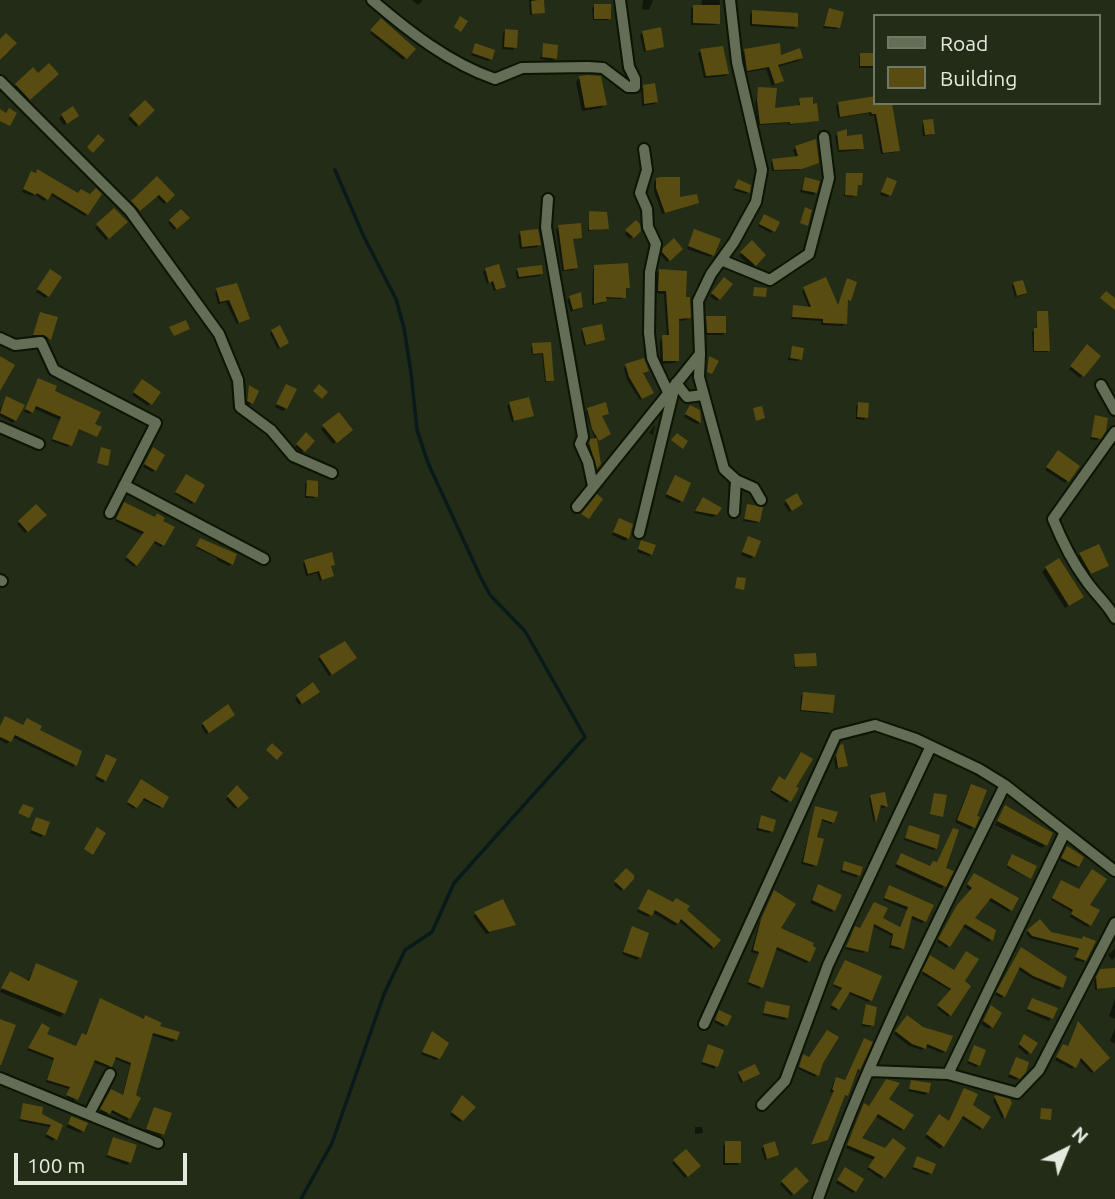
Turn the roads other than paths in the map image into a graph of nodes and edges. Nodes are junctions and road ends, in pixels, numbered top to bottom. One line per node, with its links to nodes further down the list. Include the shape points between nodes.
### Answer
1 (372, 0): 2 (street, via 451,58 495,79 522,68 588,67 603,68 628,87 635,87)
2 (621, 0)
3 (730, 0): 8 (street, via 737,62 762,170 756,202)
4 (0, 81): 18 (street, via 130,211 219,334 238,380 240,407 271,430 293,456)
5 (824, 137): 8 (street, via 829,178 809,254 770,280)
6 (644, 149): 12 (street, via 647,170 640,194 656,244 650,272 649,334 652,358)
7 (548, 199): 21 (street, via 546,227 583,437 580,444)
8 (721, 260): 10 (street, via 698,301)
9 (0, 338): 20 (street, via 15,345 41,342 54,370 156,423)
10 (700, 354): 12 (street); 13 (street)
11 (1101, 386): 14 (street)
12 (672, 387): 13 (street, via 687,397); 21 (street); 26 (street)
13 (703, 395): 19 (street, via 724,469)
14 (1115, 410)
15 (0, 427): 17 (street)
16 (1115, 432): 28 (street, via 1053,519 1086,582)
17 (39, 444)
18 (332, 473)
19 (736, 480): 22 (street, via 754,488); 24 (street)
20 (124, 485): 25 (street); 27 (street)
21 (593, 485): 23 (street)
22 (761, 500)
23 (577, 507)
24 (734, 512)
25 (110, 513)
26 (639, 533)
27 (264, 559)
28 (1115, 618)
29 (931, 746): 30 (street); 34 (street, via 875,725 836,735); 39 (street, via 828,965 785,1082)
30 (1005, 785): 31 (street); 35 (street, via 917,962)
31 (1065, 832): 32 (street); 37 (street)
32 (1115, 871)
33 (1115, 923): 37 (street, via 1039,1070 1017,1093)
34 (704, 1024)
35 (870, 1071): 37 (street); 42 (street)
36 (110, 1074): 40 (street)
37 (948, 1074)
38 (0, 1078): 40 (street)
39 (762, 1105)
40 (89, 1114): 41 (street)
41 (158, 1143)
42 (818, 1199)

